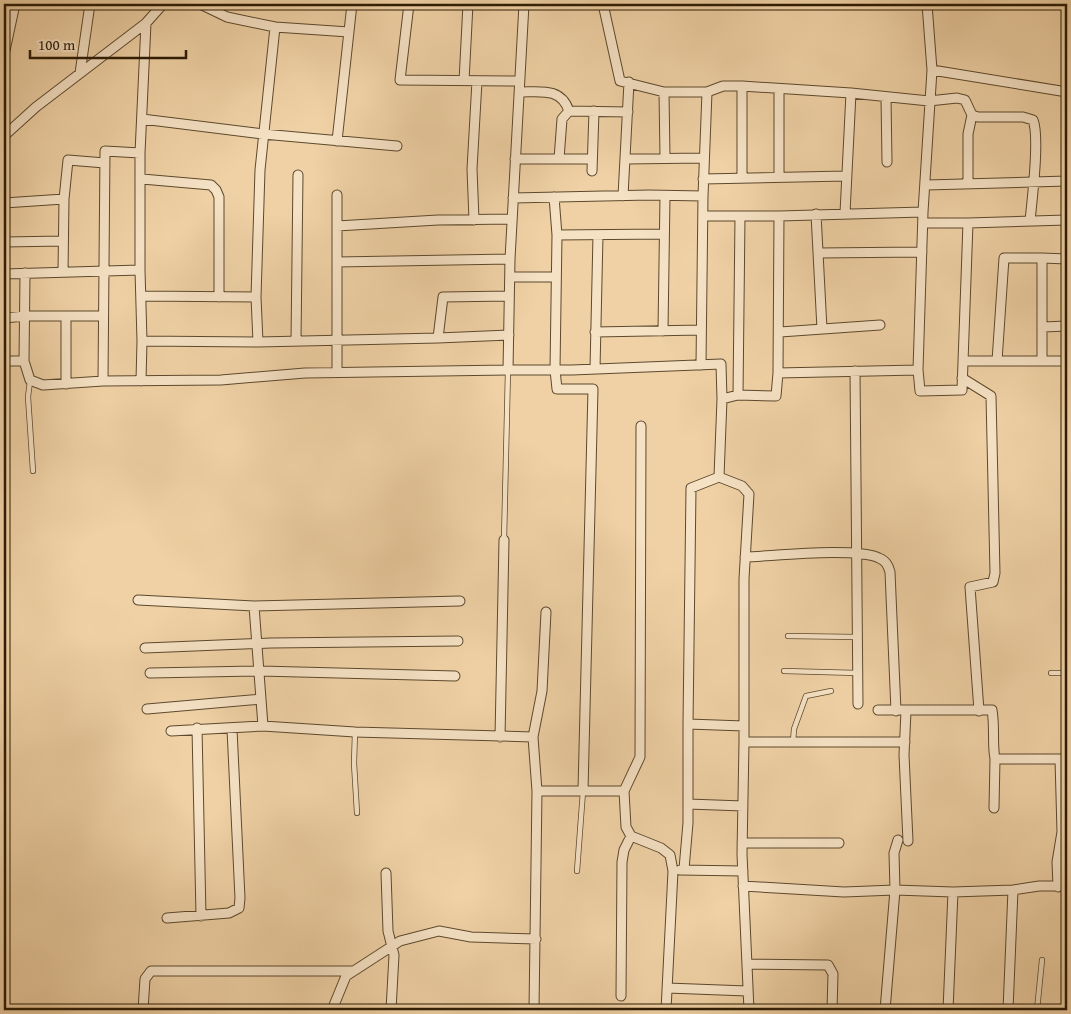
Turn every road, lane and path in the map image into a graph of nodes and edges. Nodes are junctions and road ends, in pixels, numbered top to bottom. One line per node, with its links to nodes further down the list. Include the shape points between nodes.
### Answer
1 (15, 4): 14 (street)
2 (90, 4): 16 (street)
3 (163, 4): 11 (street)
4 (200, 4): 12 (street, via 227,17)
5 (352, 4): 13 (street)
6 (409, 4): 17 (street, via 400,80)
7 (468, 4): 17 (street)
8 (524, 4): 19 (street)
9 (603, 4): 20 (street, via 620,81)
10 (927, 4): 15 (street)
11 (146, 23): 16 (street); 34 (street)
12 (275, 27): 13 (street); 35 (street)
13 (349, 32): 37 (street)
14 (4, 55)
15 (932, 70): 26 (street); 29 (street)
16 (80, 74): 36 (street)
17 (464, 81): 18 (street)
18 (477, 81): 19 (street); 74 (street, via 472,169)
19 (519, 81): 23 (street)
20 (629, 82): 24 (street); 32 (street)
21 (742, 86): 22 (street); 25 (street, via 723,86); 51 (street)
22 (780, 89): 27 (street); 52 (street)
23 (519, 92): 30 (street, via 558,94); 42 (street)
24 (664, 92): 25 (street); 40 (street)
25 (707, 92): 41 (street)
26 (1067, 92)
27 (851, 93): 28 (street); 50 (street)
28 (886, 97): 29 (street); 47 (street)
29 (929, 101): 33 (street, via 965,100); 58 (street)
30 (569, 111): 31 (street); 43 (street, via 562,119)
31 (594, 111): 32 (street); 44 (street)
32 (628, 112): 45 (street)
33 (972, 115): 55 (street, via 1033,120); 57 (street, via 968,134)
34 (142, 119): 35 (street); 39 (street)
35 (263, 134): 37 (street); 101 (street)
36 (4, 136)
37 (337, 141): 38 (street)
38 (397, 146)
39 (140, 153): 46 (street, via 105,151); 53 (street)
40 (665, 158): 41 (street); 45 (street)
41 (703, 158): 54 (street)
42 (515, 159): 43 (street); 64 (street)
43 (559, 159): 44 (street)
44 (592, 159): 48 (street)
45 (626, 159): 60 (street)
46 (105, 162): 65 (street, via 68,160); 92 (street)
47 (887, 162)
48 (592, 171)
49 (298, 175): 118 (street)
50 (846, 176): 52 (street); 68 (street)
51 (742, 178): 52 (street); 54 (street)
52 (779, 178)
53 (142, 179): 91 (street); 100 (street, via 211,185 216,190)
54 (703, 179): 62 (street)
55 (1033, 181): 56 (street); 57 (street); 76 (street)
56 (1067, 181)
57 (968, 183): 58 (street)
58 (926, 185): 67 (street)
59 (337, 196): 79 (street)
60 (623, 196): 61 (street); 63 (street)
61 (666, 196): 62 (street); 80 (street)
62 (703, 196): 70 (street)
63 (554, 197): 64 (street); 81 (street)
64 (513, 198): 73 (street)
65 (64, 199): 66 (street); 83 (street)
66 (4, 203)
67 (923, 212): 68 (street); 78 (street)
68 (845, 213): 69 (street)
69 (816, 214): 72 (street); 86 (street)
70 (703, 216): 71 (street); 111 (street)
71 (740, 216): 72 (street); 139 (street)
72 (779, 216): 113 (street)
73 (512, 219): 74 (street); 87 (street)
74 (474, 220): 79 (street)
75 (1067, 220): 76 (street)
76 (1030, 221): 77 (street)
77 (968, 223): 78 (street); 122 (street)
78 (923, 224): 85 (street)
79 (337, 226): 90 (street)
80 (664, 234): 82 (street); 110 (street)
81 (557, 235): 82 (street); 96 (street)
82 (598, 235): 112 (street)
83 (62, 241): 84 (street); 93 (street)
84 (4, 242)
85 (922, 252): 86 (street); 130 (street)
86 (818, 253): 109 (street)
87 (510, 258): 90 (street); 97 (street)
88 (1042, 258): 89 (street); 108 (street); 123 (street, via 1004,258)
89 (1067, 259)
90 (337, 262): 116 (street)
91 (140, 270): 92 (street); 98 (street)
92 (104, 271): 93 (street); 104 (street)
93 (63, 272): 94 (street)
94 (25, 273): 95 (street); 102 (street)
95 (4, 274)
96 (556, 276): 97 (street); 129 (street)
97 (510, 277): 99 (street)
98 (140, 296): 100 (street); 117 (street)
99 (509, 296): 114 (street); 115 (street, via 443,297)
100 (219, 297): 101 (street)
101 (256, 297): 119 (street)
102 (25, 316): 103 (street); 105 (street); 121 (street)
103 (66, 316): 104 (street); 138 (street)
104 (103, 316): 136 (street)
105 (4, 318)
106 (880, 326): 109 (street)
107 (1067, 326): 108 (street)
108 (1043, 327): 124 (street)
109 (822, 329): 113 (street)
110 (663, 330): 111 (street); 112 (street)
111 (701, 330): 126 (street)
112 (596, 332): 127 (street)
113 (780, 332): 133 (street)
114 (509, 335): 115 (street); 128 (street)
115 (438, 338): 116 (street)
116 (336, 340): 118 (street); 132 (street)
117 (142, 341): 119 (street); 137 (street)
118 (296, 341): 119 (street)
119 (258, 342)
120 (4, 361): 121 (street)
121 (24, 361): 135 (street)
122 (963, 361): 123 (street); 134 (street)
123 (997, 361): 124 (street)
124 (1042, 361): 125 (street)
125 (1067, 361)
126 (700, 365): 127 (street); 140 (street, via 721,364)
127 (595, 369): 129 (street)
128 (508, 370): 129 (street); 132 (street); 144 (lane)
129 (555, 370): 185 (street, via 557,389 592,389)
130 (918, 370): 131 (street); 134 (street, via 920,392 962,390)
131 (855, 371): 133 (street); 145 (street)
132 (337, 372): 137 (street, via 221,380)
133 (778, 373): 139 (street, via 776,396)
134 (962, 378): 170 (street, via 991,396 995,573 993,582 970,587)
135 (30, 380): 138 (street, via 43,385); 142 (lane, via 28,397)
136 (103, 381): 137 (street); 138 (street)
137 (141, 381)
138 (66, 384)
139 (738, 395): 140 (street)
140 (722, 399): 143 (street)
141 (642, 426): 187 (street, via 640,757)
142 (33, 471)
143 (719, 477): 146 (street, via 742,486 749,494); 171 (street, via 691,488)
144 (504, 540): 178 (street)
145 (856, 552): 146 (street); 152 (street); 168 (street, via 880,558 887,563 890,572)
146 (746, 557): 173 (street)
147 (138, 600): 149 (street)
148 (460, 601): 149 (street)
149 (254, 606): 154 (street)
150 (546, 612): 179 (street, via 542,691)
151 (788, 636): 152 (lane)
152 (858, 638): 159 (street)
153 (458, 641): 154 (street)
154 (256, 644): 155 (street); 156 (street)
155 (145, 648)
156 (260, 671): 161 (street); 162 (street); 164 (street)
157 (784, 671): 159 (lane)
158 (1067, 672): 160 (lane)
159 (858, 673): 165 (street)
160 (1051, 673)
161 (150, 674)
162 (454, 676)
163 (831, 691): 181 (lane, via 806,696 794,729)
164 (261, 699): 166 (street); 172 (street)
165 (858, 704)
166 (147, 709)
167 (878, 710): 168 (street)
168 (896, 711): 169 (street)
169 (906, 711): 170 (street); 182 (street)
170 (979, 711): 183 (street, via 992,710)
171 (688, 724): 173 (street); 188 (street)
172 (263, 726): 175 (street); 177 (street)
173 (744, 726): 180 (street)
174 (198, 728): 175 (street); 176 (street); 207 (street)
175 (232, 729): 207 (street, via 239,908 235,912)
176 (171, 732)
177 (355, 732): 178 (street); 191 (lane)
178 (500, 736): 179 (street)
179 (533, 738): 186 (street)
180 (744, 742): 181 (street); 189 (street)
181 (793, 742): 182 (street)
182 (905, 742): 194 (street)
183 (995, 759): 184 (street); 190 (street)
184 (1064, 759): 203 (street, via 1062,832 1057,870)
185 (583, 790): 186 (street); 187 (street); 200 (lane)
186 (537, 791): 209 (street)
187 (624, 791): 192 (street, via 626,827)
188 (688, 804): 189 (street); 197 (street)
189 (743, 806): 195 (street)
190 (994, 808)
191 (357, 812)
192 (631, 836): 198 (street, via 670,855); 216 (street, via 622,862)
193 (898, 840): 204 (street, via 894,854)
194 (908, 840)
195 (742, 843): 196 (street); 199 (street)
196 (839, 843)
197 (684, 870): 198 (street); 199 (street)
198 (673, 871): 214 (street)
199 (742, 871): 202 (street)
200 (577, 872)
201 (386, 873): 210 (street, via 388,931)
202 (743, 886): 204 (street, via 844,892); 212 (street)
203 (1063, 887): 205 (street)
204 (894, 890): 206 (street); 224 (street)
205 (1013, 890): 206 (street); 226 (street)
206 (953, 892): 225 (street)
207 (201, 916): 208 (street)
208 (167, 918)
209 (536, 939): 210 (street, via 471,938 440,931); 220 (street)
210 (393, 945): 213 (street); 219 (street)
211 (1042, 960): 227 (lane)
212 (747, 964): 215 (street); 223 (street, via 828,965 833,974)
213 (353, 971): 217 (street, via 151,971 145,978); 218 (street, via 343,981)
214 (667, 988): 215 (street); 221 (street)
215 (747, 990): 222 (street)
216 (621, 996)
217 (143, 1010)
218 (332, 1010)
219 (391, 1010)
220 (534, 1010)
221 (666, 1010)
222 (749, 1010)
223 (832, 1010)
224 (885, 1010)
225 (948, 1010)
226 (1008, 1010)
227 (1037, 1010)

